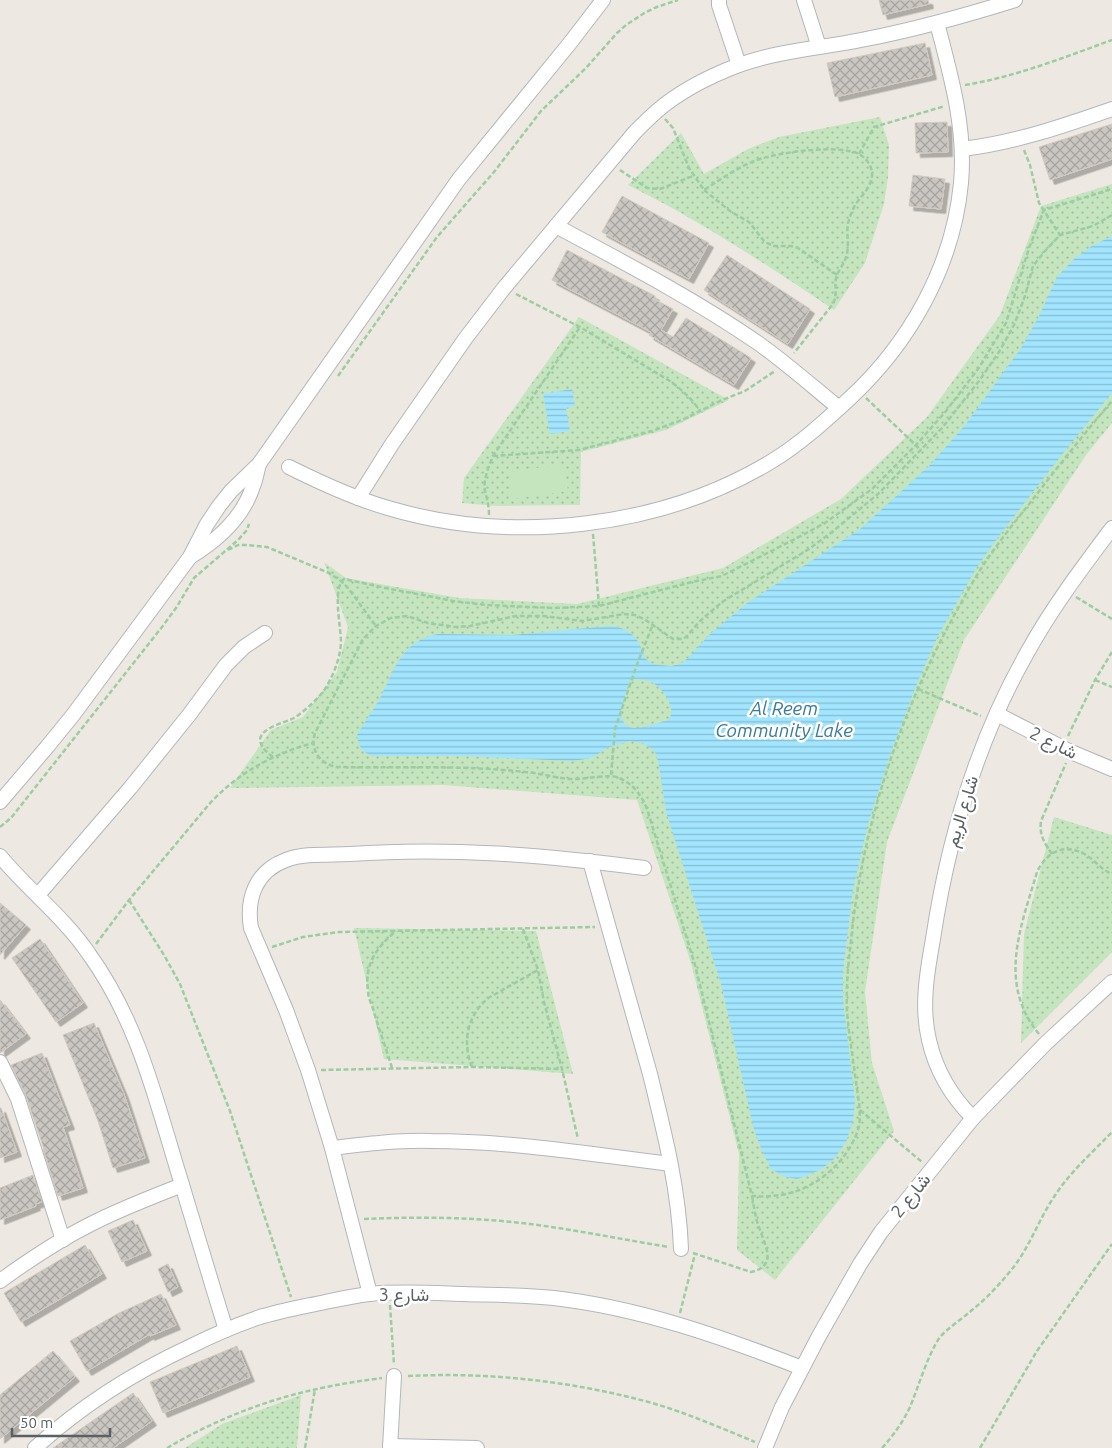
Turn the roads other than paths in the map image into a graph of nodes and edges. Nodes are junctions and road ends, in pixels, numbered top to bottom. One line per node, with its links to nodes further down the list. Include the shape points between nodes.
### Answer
1 (603, 0): 12 (street, via 459,179)
2 (804, 0): 6 (street)
3 (1015, 0): 5 (street)
4 (718, 2): 7 (street)
5 (937, 23): 6 (street); 9 (street, via 953,86)
6 (820, 47): 7 (street)
7 (739, 65): 10 (street, via 683,92 657,111 635,132)
8 (1112, 109): 9 (street, via 1020,139)
9 (962, 149): 11 (street, via 956,217 934,282 900,342)
10 (556, 226): 11 (street, via 663,284 742,332 786,363); 14 (street, via 504,288 427,391)
11 (839, 408): 14 (street, via 773,460 731,482 670,506 592,523 488,526 421,516)
12 (259, 464): 16 (street, via 219,506); 16 (street, via 254,486 236,519 208,547)
13 (289, 467): 14 (street)
14 (358, 498)
15 (1112, 528): 18 (street, شارع الريم, via 1044,624)
16 (190, 557): 20 (street, via 73,715)
17 (265, 633): 24 (street, via 226,665 143,772)
18 (995, 717): 19 (street, شارع 2); 27 (street, شارع الريم, via 965,792 955,829 926,980 926,1019 934,1058 951,1093)
19 (1112, 769)
20 (0, 802)
21 (0, 856): 24 (street)
22 (590, 861): 23 (street); 28 (street, via 501,853 375,852 286,860 263,875 250,900 252,928 308,1070); 29 (street, via 650,1074)
23 (644, 868)
24 (38, 895): 30 (street, via 89,953 115,994 148,1072)
25 (1112, 982): 27 (street, شارع 2, via 1046,1043)
26 (0, 1062): 31 (street, via 18,1099)
27 (973, 1118): 36 (street, شارع 2, via 870,1247)
28 (332, 1148): 29 (street, via 430,1140 502,1144); 34 (street)
29 (670, 1164): 32 (street, via 678,1199)
30 (182, 1185): 31 (street, via 124,1208); 35 (street)
31 (62, 1240): 33 (street)
32 (681, 1249)
33 (0, 1280)
34 (370, 1294): 35 (street, شارع 3, via 294,1308); 36 (street, شارع 3, via 553,1298 677,1324)
35 (226, 1330): 40 (street, شارع 3, via 131,1377 88,1404)
36 (802, 1368): 39 (street, شارع 2)
37 (394, 1376): 38 (street)
38 (390, 1447): 41 (street)
39 (765, 1447)
40 (36, 1448)
41 (478, 1448)

